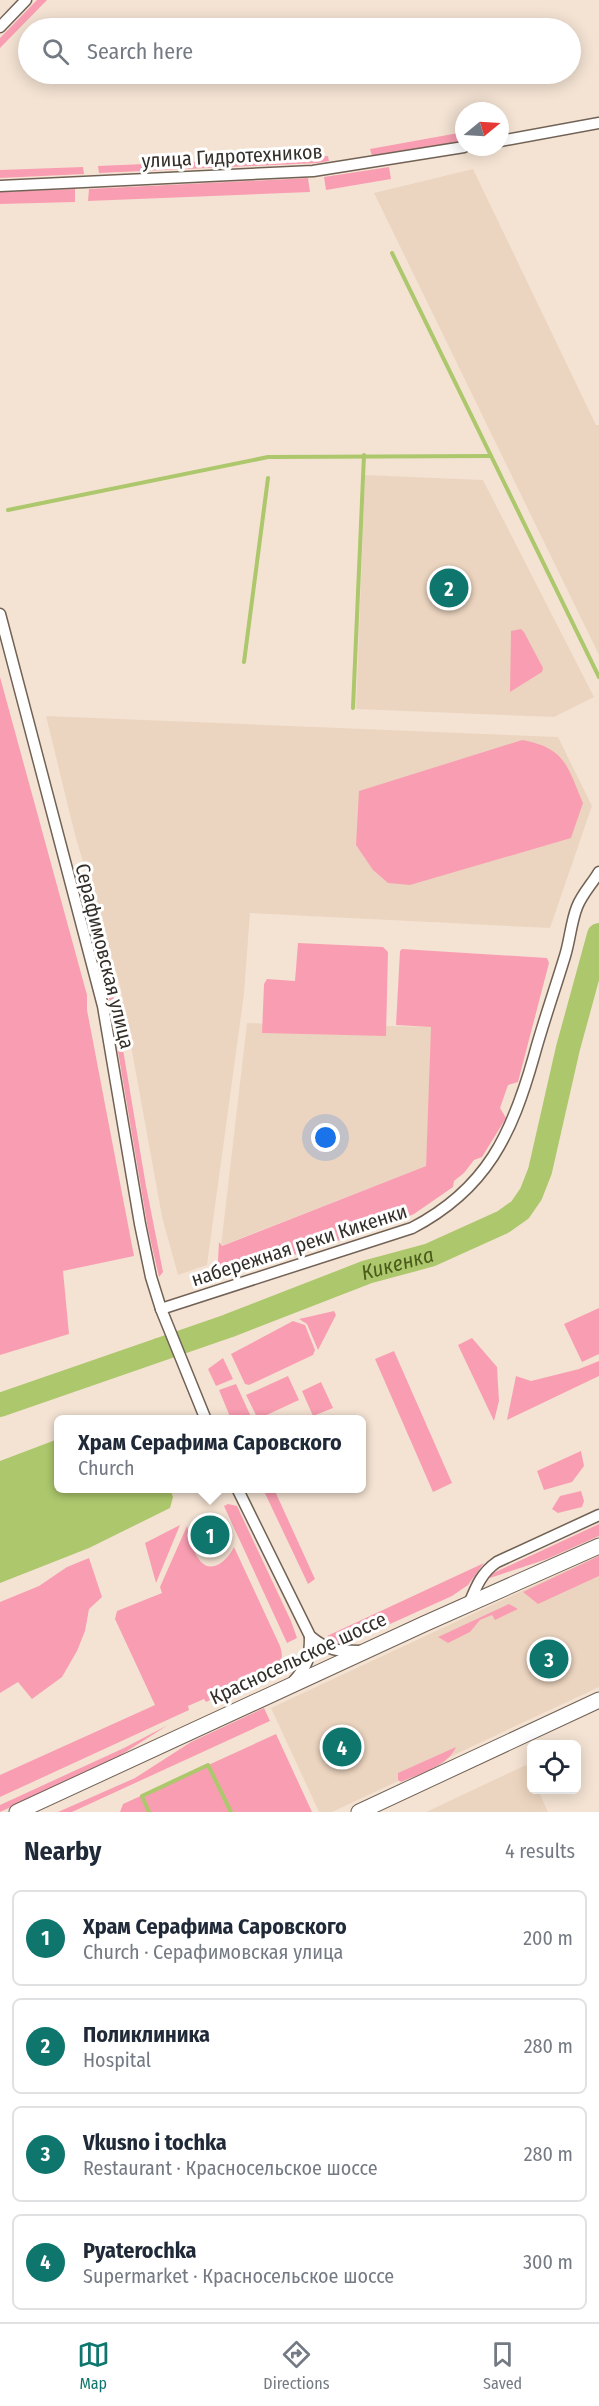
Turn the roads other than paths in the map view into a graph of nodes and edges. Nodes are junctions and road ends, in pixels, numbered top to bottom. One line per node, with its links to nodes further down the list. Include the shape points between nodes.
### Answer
1 (26, 0): 2 (street)
2 (0, 27)
3 (599, 123): 4 (street)
4 (509, 139)
5 (455, 148): 6 (street, улица Гидротехников, via 313,171)
6 (0, 186)
7 (0, 614): 9 (street, Серафимовская улица, via 103,1006 140,1224)
8 (599, 872): 9 (street, набережная реки Кикенки, via 577,908 512,1123 496,1155 470,1188 412,1228)
9 (161, 1308): 10 (street)
10 (204, 1415)
11 (239, 1493): 15 (street)
12 (599, 1515): 14 (street, via 492,1566 479,1580)
13 (599, 1546): 14 (main road, Красносельское шоссе)
14 (469, 1604): 16 (main road, Красносельское шоссе)
15 (310, 1636): 16 (street, via 332,1650); 17 (street, via 306,1667)
16 (365, 1651): 17 (main road, Красносельское шоссе)
17 (289, 1686): 19 (main road, Красносельское шоссе)
18 (599, 1700): 22 (main road)
19 (53, 1795): 20 (main road, Красносельское шоссе); 21 (main road)
20 (17, 1812)
21 (37, 1812)
22 (359, 1812)

